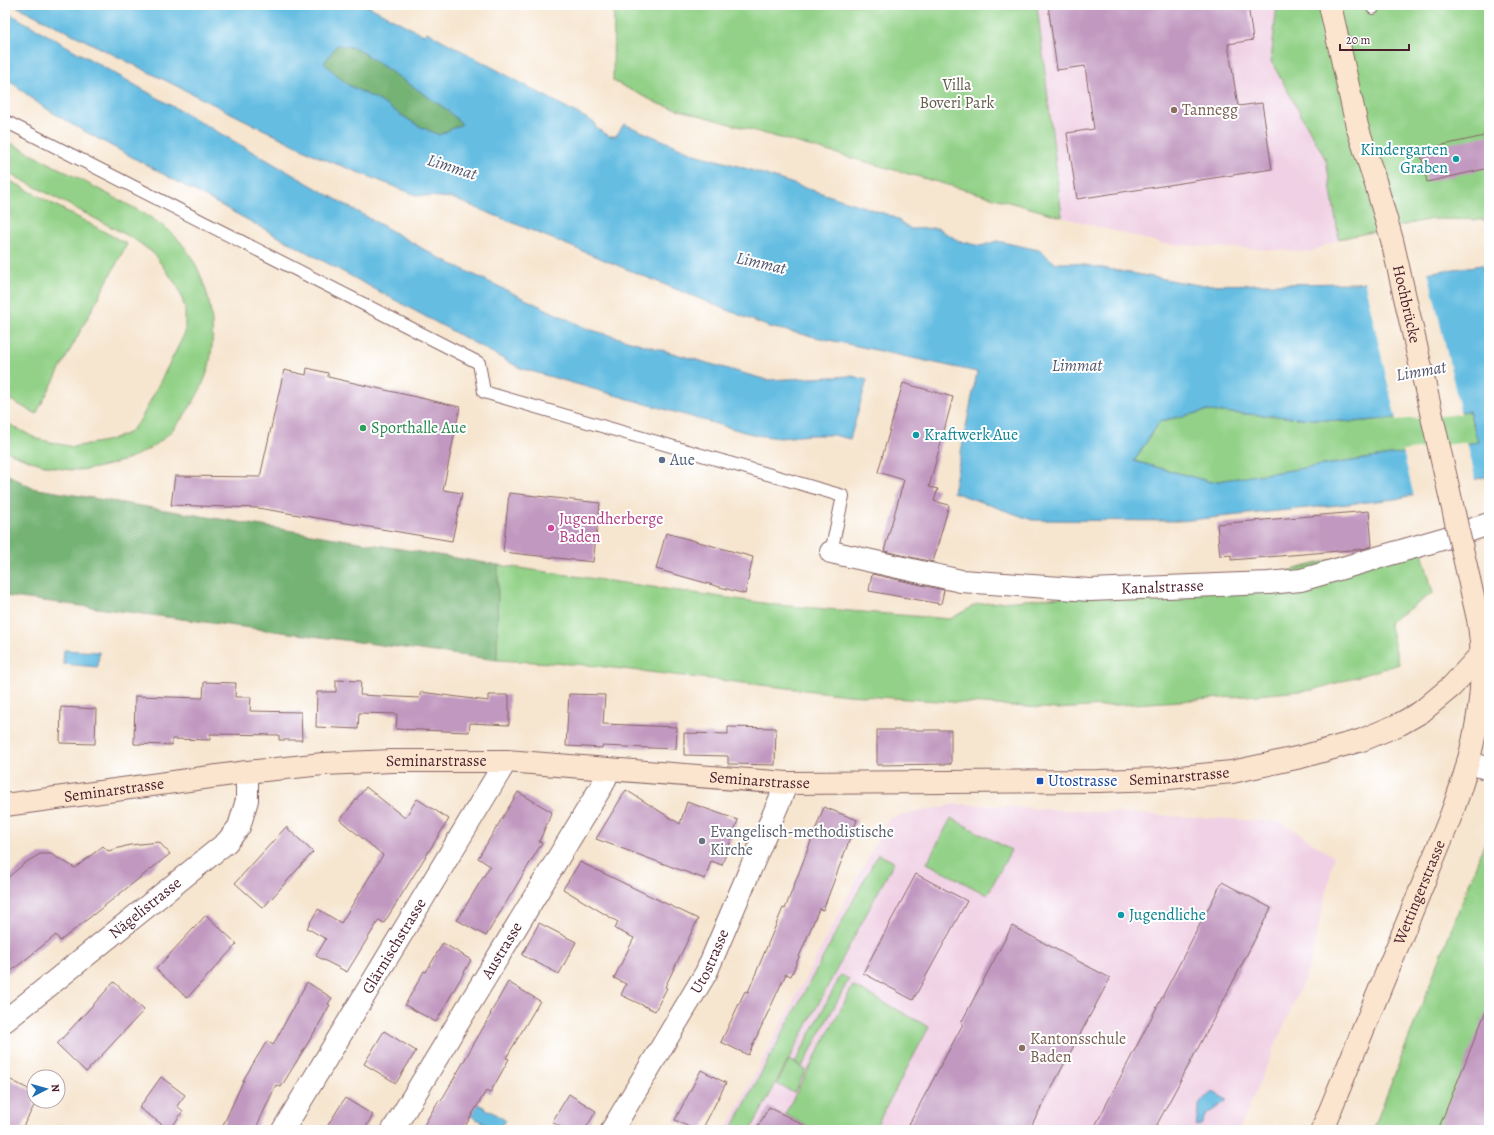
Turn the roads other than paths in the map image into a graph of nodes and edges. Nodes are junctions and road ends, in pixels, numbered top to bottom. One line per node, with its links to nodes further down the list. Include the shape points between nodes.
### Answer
1 (1330, 5): 5 (main road, Hochbrücke, bridge, via 1357,126 1392,240)
2 (5, 121): 4 (lane, via 480,363 484,392 843,496)
3 (1489, 524): 4 (street, Kanalstrasse, via 1302,580 1268,583 1090,590 961,581)
4 (831, 552)
5 (1486, 652): 7 (main road, Wettingerstrasse, via 1477,726); 11 (main road, Seminarstrasse, via 1421,712 1400,724 1362,740 1232,772 1159,779 1099,781)
6 (506, 761): 9 (main road, Seminarstrasse); 10 (main road, Seminarstrasse, via 392,760); 14 (street, Glärnischstrasse)
7 (1468, 762): 8 (street); 17 (main road, Wettingerstrasse, via 1451,817)
8 (1489, 769)
9 (609, 770): 11 (main road, Seminarstrasse); 15 (street, Austrasse, via 603,784)
10 (247, 772): 12 (main road, Seminarstrasse); 13 (street, Nägelistrasse, via 247,800 239,827 227,842)
11 (787, 783): 16 (street, Utostrasse, via 706,973)
12 (5, 805)
13 (5, 1021)
14 (283, 1130)
15 (393, 1130)
16 (612, 1130)
17 (1322, 1130)

